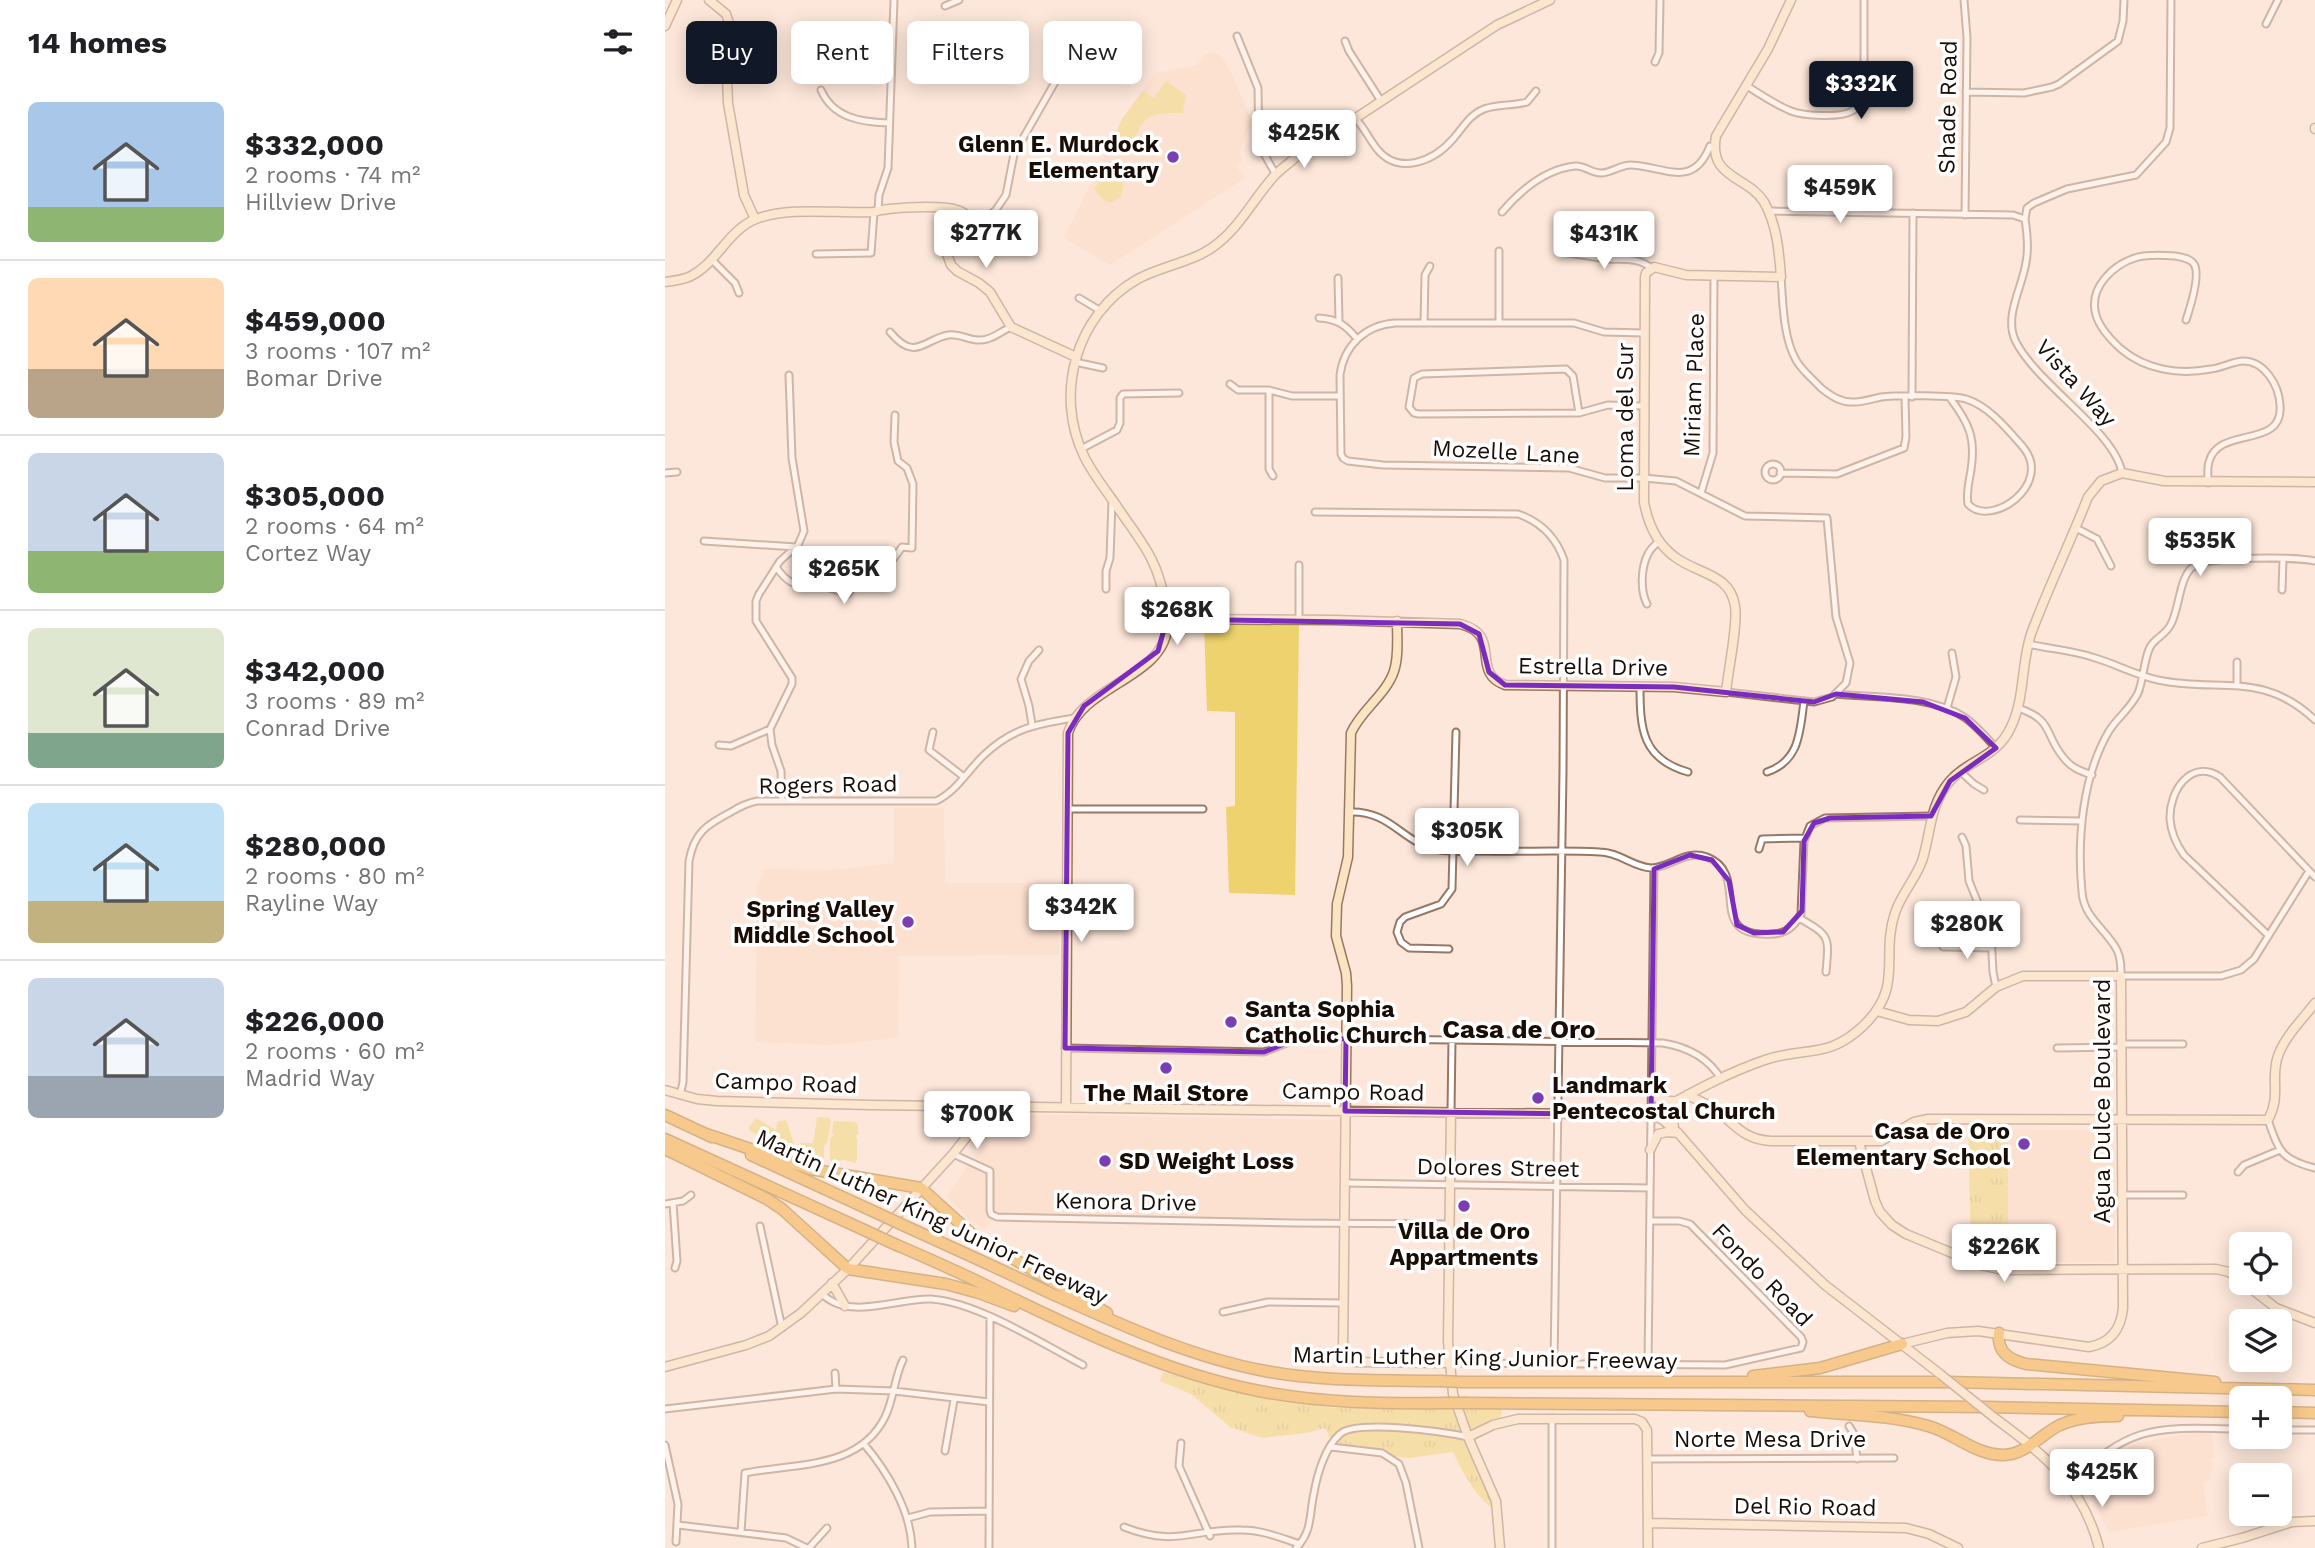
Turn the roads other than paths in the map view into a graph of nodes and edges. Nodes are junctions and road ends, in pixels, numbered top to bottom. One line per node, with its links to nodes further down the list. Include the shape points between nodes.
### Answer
1 (677, 0): 15 (street)
2 (709, 0): 34 (street, via 726,14 734,37 728,103 744,195)
3 (894, 0): 26 (street)
4 (959, 0): 13 (street)
5 (1551, 0): 24 (street, via 1497,25)
6 (1660, 0): 18 (street)
7 (1791, 0): 20 (street)
8 (1864, 0): 20 (street, via 1864,93 1855,109 1844,114 1801,114)
9 (1964, 0): 23 (street, Shade Road)
10 (2124, 0): 23 (street, via 2118,41 2059,84 2024,93)
11 (2171, 0): 35 (street, via 2170,128 2166,142 2136,175 2067,189 2027,208)
12 (2278, 0): 14 (street)
13 (945, 6)
14 (2266, 24)
15 (665, 26)
16 (1237, 36): 28 (street, via 1258,88 1259,145)
17 (1345, 41): 24 (street)
18 (1655, 62)
19 (1054, 84): 36 (street, via 1014,154 1006,195 995,211)
20 (1747, 86): 27 (street, via 1716,136)
21 (821, 90): 26 (street, via 826,102 844,116)
22 (1536, 91): 25 (street, via 1527,102 1484,109 1465,122 1451,142 1416,164 1394,161 1383,154)
23 (1966, 92): 33 (street, Shade Road)
24 (1381, 101): 25 (street)
25 (1355, 118): 28 (street)
26 (888, 123): 30 (street, via 888,168)
27 (1715, 148): 29 (street, via 1721,167 1762,200); 31 (street, via 1710,145 1702,163 1681,173 1633,165 1601,173 1579,166 1568,168 1532,184)
28 (1276, 175): 49 (street, via 1226,237 1201,254 1136,280)
29 (1768, 211): 32 (street); 44 (street, via 1776,231)
30 (876, 212): 34 (street, via 790,212); 36 (street, via 954,209 968,215); 39 (street, via 871,253)
31 (1502, 212)
32 (1913, 214): 33 (street); 67 (street)
33 (1965, 215): 35 (street)
34 (755, 219): 40 (street)
35 (2025, 219): 76 (street, Vista Way, via 2027,257 2013,311 2015,339 2044,379 2108,445)
36 (974, 224): 55 (street, via 951,240 949,262 990,292)
37 (1499, 251): 54 (street)
38 (1567, 253): 42 (street, via 1633,259)
39 (816, 254)
40 (711, 259): 46 (street, via 693,275); 47 (street)
41 (1430, 266): 53 (street)
42 (1651, 268): 43 (street); 57 (street, Loma del Sur, via 1645,277)
43 (1714, 276): 44 (street); 81 (street, Miriam Place, via 1713,453)
44 (1781, 276): 66 (street, via 1787,336 1795,359 1827,393 1845,402)
45 (1338, 278): 52 (street)
46 (665, 282)
47 (739, 293)
48 (1079, 298): 49 (street)
49 (1101, 311): 59 (street, via 1091,322)
50 (1318, 318): 52 (street)
51 (2186, 320): 80 (street, via 2196,269 2181,257 2147,255 2128,261 2108,275 2095,297 2102,328 2141,362 2183,372 2245,362 2259,366 2271,377 2280,403 2276,423 2269,431 2223,443 2208,463)
52 (1339, 322): 58 (street)
53 (1424, 323): 54 (street); 58 (street, via 1383,324)
54 (1499, 323): 57 (street, via 1574,323 1604,332)
55 (1011, 327): 56 (street, via 987,339 950,334 919,347 902,344); 59 (street)
56 (890, 332)
57 (1644, 333): 69 (street, Loma del Sur)
58 (1357, 339): 65 (street, via 1342,363)
59 (1075, 360): 60 (street); 72 (street, via 1070,392)
60 (1103, 368)
61 (789, 375): 87 (street, via 792,458 804,531)
62 (1230, 384): 63 (street, via 1238,390)
63 (1269, 390): 65 (street, via 1292,396); 77 (street, via 1269,469)
64 (1179, 394): 72 (street, via 1123,394 1117,430)
65 (1340, 396): 78 (street, Mozelle Lane, via 1342,458 1348,461 1569,468 1605,478)
66 (1905, 397): 67 (street); 75 (street, via 1904,448 1837,474)
67 (1913, 397): 68 (street)
68 (1950, 398): 68 (street, via 1973,441 1968,504 1975,509 2001,509 2026,487 2032,475 2027,452 1978,404)
69 (1644, 406): 70 (street, via 1604,406); 78 (street, Loma del Sur)
70 (1579, 413): 70 (street, via 1414,413 1409,407 1414,378 1422,374 1566,369 1573,376)
71 (895, 415): 92 (street, via 898,461 907,468 913,484 912,548 902,547 890,567 863,571 848,594 796,585 784,579)
72 (1081, 449): 82 (street)
73 (665, 472): 74 (street)
74 (677, 472)
75 (1780, 473)
76 (2122, 473): 80 (street); 84 (street, via 2093,488)
77 (1273, 476)
78 (1644, 478): 81 (street, Mozelle Lane, via 1676,481); 86 (street, Loma del Sur, via 1646,515)
79 (2315, 482): 80 (street)
80 (2208, 483)
81 (1701, 493): 108 (street, Mozelle Lane, via 1745,516 1827,517 1836,617 1850,663 1846,683)
82 (1112, 498): 93 (street); 96 (street, via 1154,562)
83 (1315, 512): 105 (street, via 1518,514 1535,522 1550,534 1564,559)
84 (2076, 528): 91 (street, via 2097,539); 99 (street)
85 (704, 541): 87 (street)
86 (1658, 541): 95 (street, via 1648,552 1644,567); 107 (street, Loma del Sur, via 1682,562 1717,577 1732,596 1736,611)
87 (796, 547): 92 (street)
88 (2283, 559): 89 (street); 94 (street); 103 (street, Agua Dulce Boulevard, via 2206,561 2194,566 2183,581 2170,627 2151,644)
89 (2315, 561)
90 (1299, 565): 97 (street)
91 (2111, 566)
92 (776, 567): 115 (street, via 756,601 756,621 790,672 792,684)
93 (1106, 589)
94 (2282, 590)
95 (1647, 604)
96 (1167, 619): 97 (street, Estrella Drive); 112 (street, via 1158,651)
97 (1299, 620): 98 (street, Estrella Drive)
98 (1397, 621): 105 (street, Estrella Drive, via 1467,626 1482,638 1487,669 1499,683); 129 (street, via 1393,673 1351,733)
99 (2028, 644): 103 (street, via 2095,657); 111 (street)
100 (1039, 650): 114 (street, via 1021,679)
101 (1952, 653): 110 (street, via 1956,677)
102 (2237, 662): 104 (street)
103 (2144, 676): 104 (street); 123 (street, Agua Dulce Boulevard, via 2135,698 2110,729)
104 (2237, 685): 113 (street, via 2280,696)
105 (1564, 687): 106 (street, Estrella Drive); 137 (street)
106 (1640, 687): 107 (street, Estrella Drive); 120 (street, via 1641,723 1648,743 1661,761)
107 (1726, 692): 109 (street, Estrella Drive)
108 (1836, 694): 109 (street, Estrella Drive, via 1825,701); 110 (street, Estrella Drive)
109 (1804, 701): 121 (street, via 1794,750 1779,768)
110 (1947, 708): 119 (street, via 1970,721)
111 (2018, 708): 119 (street, via 2011,729); 123 (street, via 2042,721 2069,764)
112 (1074, 718): 114 (street, Rogers Road); 127 (street, via 1067,738)
113 (2315, 720)
114 (1032, 725): 124 (street, Rogers Road, via 984,754)
115 (770, 729): 118 (street, via 731,746); 126 (street, via 781,771)
116 (933, 732): 124 (street, via 929,750)
117 (1456, 732): 136 (street)
118 (719, 745)
119 (1996, 748): 122 (street)
120 (1688, 772)
121 (1767, 772)
122 (1961, 772): 125 (street); 130 (street, via 1937,799)
123 (2092, 775): 132 (street, Agua Dulce Boulevard)
124 (964, 777): 126 (street, Rogers Road, via 936,800)
125 (1984, 790)
126 (782, 800): 162 (street, Rogers Road, via 748,803 712,822 692,847)
127 (1067, 809): 128 (street); 157 (street)
128 (1203, 809)
129 (1349, 812): 136 (street, via 1380,817 1418,844); 151 (street, via 1348,857 1339,891 1336,936 1346,978)
130 (1931, 816): 134 (street, via 1825,818 1811,826); 150 (street, via 1923,859 1894,915 1890,976)
131 (2020, 820): 132 (street)
132 (2082, 821): 147 (street, Agua Dulce Boulevard, via 2083,901 2091,919 2116,947)
133 (1962, 837): 144 (street, via 1969,881 1991,935)
134 (1804, 838): 135 (street, via 1762,839); 141 (street)
135 (1759, 849)
136 (1454, 851): 137 (street); 145 (street, via 1452,889 1441,904 1405,917 1397,932 1409,948)
137 (1561, 852): 138 (street, via 1605,852); 153 (street)
138 (1654, 868): 141 (street, via 1690,855 1712,860 1729,881 1732,918 1746,932 1779,933); 154 (street)
139 (2309, 871): 140 (street); 142 (street); 142 (street, via 2220,777 2200,771 2183,779 2170,814 2177,844 2183,855)
140 (2315, 877)
141 (1799, 918): 146 (street, via 1820,929 1826,938)
142 (2268, 935): 147 (street, via 2251,963 2232,974)
143 (1943, 947): 144 (street)
144 (1991, 948): 148 (street)
145 (1449, 949)
146 (1826, 972)
147 (2121, 976): 148 (street, via 2024,976); 156 (street, Agua Dulce Boulevard)
148 (1996, 987): 150 (street, via 1971,1009 1944,1020 1909,1020)
149 (2315, 1003): 174 (street, via 2278,1057 2276,1099)
150 (1877, 1011): 159 (street, via 1832,1048 1781,1055)
151 (1346, 1039): 152 (street); 157 (street, via 1299,1038 1264,1052); 168 (street)
152 (1452, 1039): 153 (street); 169 (street)
153 (1559, 1041): 154 (street); 170 (street)
154 (1652, 1043): 159 (street, via 1690,1050 1708,1062); 161 (street)
155 (2183, 1044): 156 (street)
156 (2122, 1046): 158 (street); 173 (street, Agua Dulce Boulevard)
157 (1065, 1048): 167 (street)
158 (2057, 1048)
159 (1721, 1079): 163 (street)
160 (665, 1090): 162 (street, Campo Road)
161 (1651, 1092): 164 (street, via 1660,1100); 172 (street)
162 (680, 1095): 165 (street, Campo Road, via 724,1101)
163 (1687, 1095): 164 (street); 179 (street, via 1756,1139)
164 (1676, 1101): 172 (street); 176 (street, via 1672,1113)
165 (968, 1106): 166 (street, Campo Road); 175 (street)
166 (991, 1106): 167 (street, Campo Road); 175 (street)
167 (1066, 1107): 168 (street, Campo Road)
168 (1345, 1111): 169 (street, Campo Road); 186 (street)
169 (1451, 1112): 170 (street, Campo Road); 187 (street)
170 (1557, 1113): 172 (street, Campo Road); 188 (street)
171 (665, 1115): 177 (highway, Martin Luther King Junior Freeway)
172 (1651, 1115): 176 (street, Campo Road); 181 (street)
173 (2122, 1119): 174 (street); 179 (street, via 1923,1119 1886,1140); 192 (street, Agua Dulce Boulevard)
174 (2267, 1120): 182 (street)
175 (973, 1130): 183 (street)
176 (1676, 1131): 181 (street, via 1658,1134); 216 (street, Campo Road, via 1784,1248)
177 (706, 1134): 189 (highway, via 810,1170); 214 (highway, Martin Luther King Junior Freeway, bridge)
178 (665, 1139): 211 (highway, Martin Luther King Junior Freeway, bridge)
179 (1859, 1142): 201 (street, via 1877,1207 1901,1231 1992,1269)
180 (665, 1149): 202 (highway, via 775,1204)
181 (1650, 1150): 190 (street)
182 (2280, 1150): 184 (street, via 2289,1160); 185 (street)
183 (953, 1154): 189 (street); 197 (street, Kenora Drive, via 990,1171 990,1210 997,1217)
184 (2315, 1168)
185 (2238, 1172)
186 (1345, 1184): 187 (street, Dolores Street); 197 (street)
187 (1450, 1185): 188 (street, Dolores Street); 198 (street)
188 (1556, 1186): 190 (street, Dolores Street); 219 (street)
189 (921, 1188): 202 (street); 214 (highway, via 974,1236)
190 (1650, 1188): 196 (street)
191 (691, 1195): 194 (street)
192 (2121, 1195): 193 (street); 201 (street, Agua Dulce Boulevard)
193 (2183, 1195)
194 (673, 1203): 195 (street); 200 (street)
195 (665, 1204)
196 (1650, 1221): 221 (street); 221 (street, Fondo Road, via 1690,1224 1803,1344 1799,1349 1725,1365)
197 (1345, 1223): 198 (street); 207 (street)
198 (1450, 1224): 218 (street)
199 (760, 1226): 213 (street)
200 (675, 1268)
201 (2122, 1268): 203 (street); 215 (street, Agua Dulce Boulevard, via 2122,1318 2105,1342 2084,1347)
202 (848, 1269): 204 (street); 211 (highway, via 946,1284)
203 (2229, 1272)
204 (832, 1283): 205 (street); 208 (street)
205 (822, 1294): 208 (street); 213 (street)
206 (2260, 1295): 212 (street, via 2276,1308)
207 (1343, 1303): 209 (street, via 1268,1302); 218 (street, via 1346,1359)
208 (845, 1307): 210 (street, via 929,1299)
209 (1223, 1312)
210 (990, 1317): 220 (street); 232 (street)
211 (1059, 1322): 233 (highway, Martin Luther King Junior Freeway, bridge, via 1210,1379 1259,1391 1352,1402)
212 (2315, 1323)
213 (782, 1328): 222 (street, via 746,1345)
214 (1141, 1333): 224 (highway, Martin Luther King Junior Freeway, bridge, via 1265,1371 1324,1379)
215 (1999, 1333): 216 (street, Agua Dulce Boulevard, via 1947,1333); 225 (highway, via 2002,1352 2026,1364)
216 (1902, 1344): 224 (highway, via 1820,1368); 248 (street, Campo Road, bridge)
217 (903, 1360): 230 (street)
218 (1449, 1363): 219 (street); 244 (street)
219 (1554, 1363): 221 (street)
220 (1083, 1364)
221 (1648, 1365)
222 (665, 1367)
223 (835, 1373): 227 (street)
224 (1678, 1382): 226 (highway, Martin Luther King Junior Freeway)
225 (2245, 1386)
226 (2229, 1389)
227 (836, 1390): 230 (street); 234 (street)
228 (2292, 1390): 229 (highway, Martin Luther King Junior Freeway)
229 (2315, 1390)
230 (894, 1391): 231 (street); 246 (street, via 883,1422)
231 (954, 1399): 232 (street); 250 (street)
232 (989, 1402): 255 (street)
233 (1782, 1405): 235 (highway, Martin Luther King Junior Freeway); 248 (highway, via 1908,1421 2002,1455)
234 (665, 1409)
235 (2229, 1412)
236 (2229, 1412): 248 (highway, via 2082,1418 2058,1426)
237 (2292, 1412): 238 (highway)
238 (2315, 1413)
239 (1552, 1418): 244 (street, Norte Mesa Drive, via 1505,1422); 252 (street, Norte Mesa Drive, via 1635,1419 1647,1430); 273 (street)
240 (1849, 1426): 253 (street)
241 (2229, 1429): 254 (street, via 2165,1428 2129,1437)
242 (2292, 1430): 243 (street)
243 (2315, 1430)
244 (1468, 1437): 249 (street, Norte Mesa Drive, via 1393,1427 1355,1428 1341,1433); 272 (street, via 1496,1501)
245 (1181, 1443): 263 (street, via 1179,1466)
246 (864, 1444): 256 (street, via 883,1466); 262 (street, via 835,1460 745,1473)
247 (665, 1445): 259 (street, via 676,1489)
248 (2031, 1445): 254 (street, Campo Road)
249 (1331, 1447): 267 (street, via 1313,1495 1311,1523); 271 (street, via 1382,1453 1399,1464)
250 (945, 1451)
251 (1894, 1458): 253 (street, Norte Mesa Drive)
252 (1647, 1459): 253 (street, Norte Mesa Drive); 258 (street)
253 (1857, 1459)
254 (2071, 1485): 276 (street, Campo Road, via 2088,1512)
255 (989, 1511): 256 (street, via 930,1512); 270 (street)
256 (908, 1518): 269 (street)
257 (2315, 1521): 277 (street, via 2288,1523)
258 (1648, 1523): 274 (street); 275 (street, Del Rio Road, via 1906,1528)
259 (678, 1525): 262 (street); 264 (street)
260 (1125, 1527): 265 (street)
261 (827, 1528): 268 (street)
262 (741, 1532): 268 (street, via 786,1538)
263 (1210, 1536): 266 (street); 267 (street, via 1241,1530)
264 (676, 1542)
265 (1149, 1542)
266 (1189, 1542)
267 (1298, 1546)
268 (808, 1548)
269 (912, 1548)
270 (989, 1548)
271 (1419, 1548)
272 (1500, 1548)
273 (1552, 1548)
274 (1648, 1548)
275 (1958, 1548)
276 (2099, 1548)
277 (2202, 1548)

